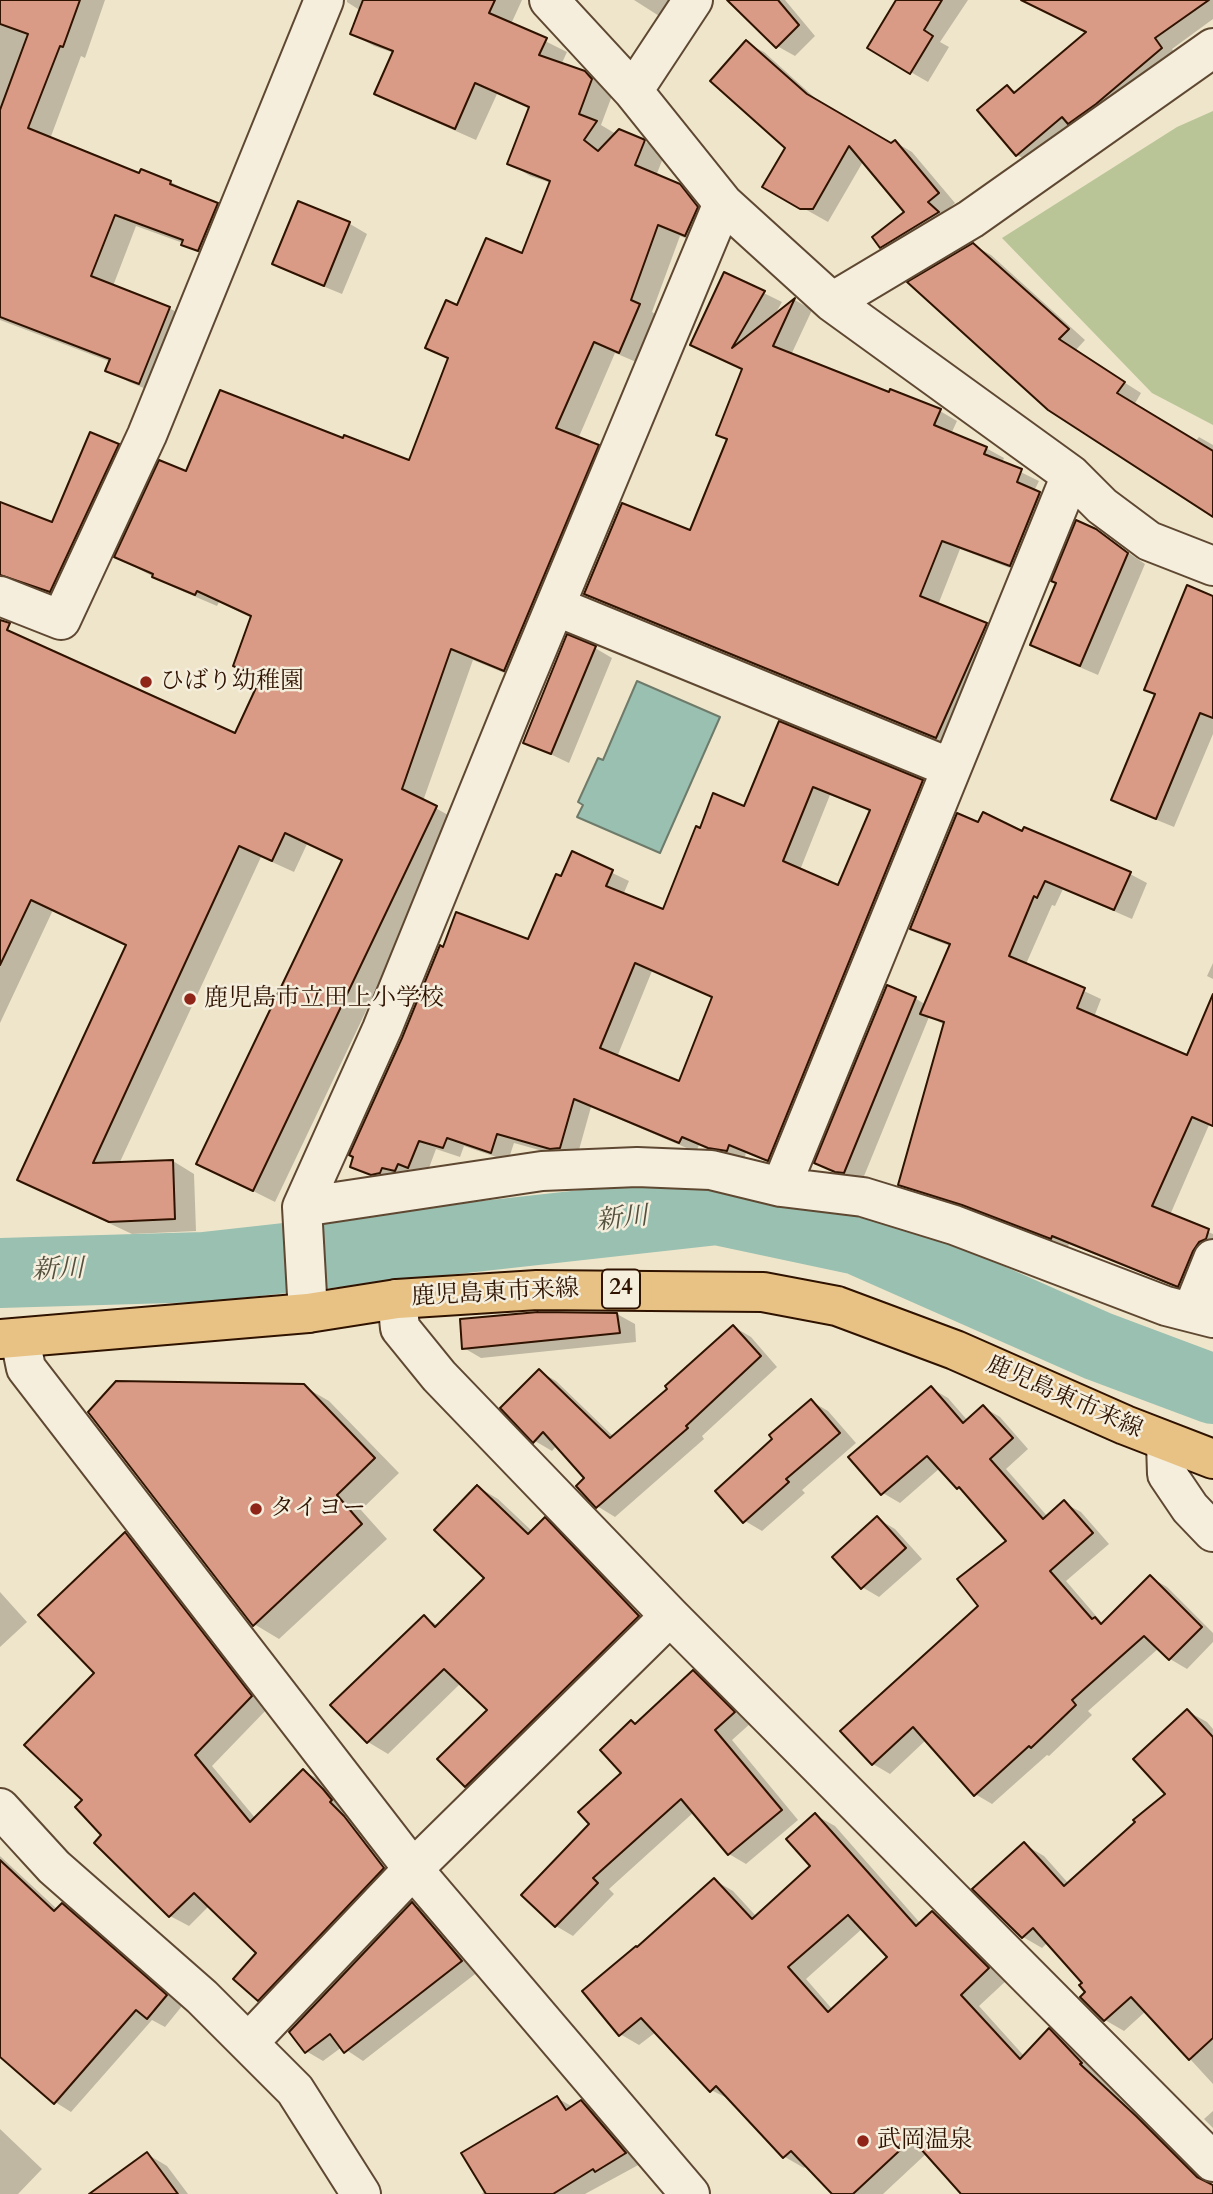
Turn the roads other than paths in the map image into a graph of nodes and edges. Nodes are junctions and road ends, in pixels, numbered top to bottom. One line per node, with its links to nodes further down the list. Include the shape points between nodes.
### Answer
1 (324, 0): 10 (street, via 147,435 61,620)
2 (549, 0): 5 (street)
3 (693, 0): 5 (street)
4 (1213, 48): 7 (street, via 971,219)
5 (633, 91): 6 (street)
6 (723, 204): 7 (street); 11 (street)
7 (832, 302): 8 (street)
8 (1070, 475): 9 (street, via 1149,541); 12 (street)
9 (1213, 566)
10 (0, 596)
11 (555, 606): 12 (street); 14 (street, via 382,1029)
12 (951, 768): 13 (street)
13 (781, 1187): 14 (street, via 710,1170 541,1171); 18 (street, via 863,1197)
14 (302, 1207): 17 (street)
15 (1213, 1259): 18 (street)
16 (397, 1299): 17 (main road, 鹿児島東市来線 / 24); 20 (main road, 鹿児島東市来線 / 24, via 537,1290 750,1291 788,1296 837,1306 955,1350); 23 (street, via 400,1328 439,1376)
17 (308, 1313): 19 (main road, 鹿児島東市来線 / 24)
18 (1202, 1315)
19 (10, 1339): 25 (street, via 26,1368)
20 (1166, 1443): 21 (main road, 鹿児島東市来線 / 24); 22 (street, via 1167,1474 1189,1508)
21 (1213, 1459)
22 (1213, 1532)
23 (670, 1616): 25 (street); 27 (street)
24 (0, 1808): 26 (street, via 54,1867)
25 (413, 1869): 26 (street); 29 (street)
26 (249, 2042): 28 (street, via 295,2090)
27 (1213, 2162)
28 (361, 2194)
29 (690, 2194)

